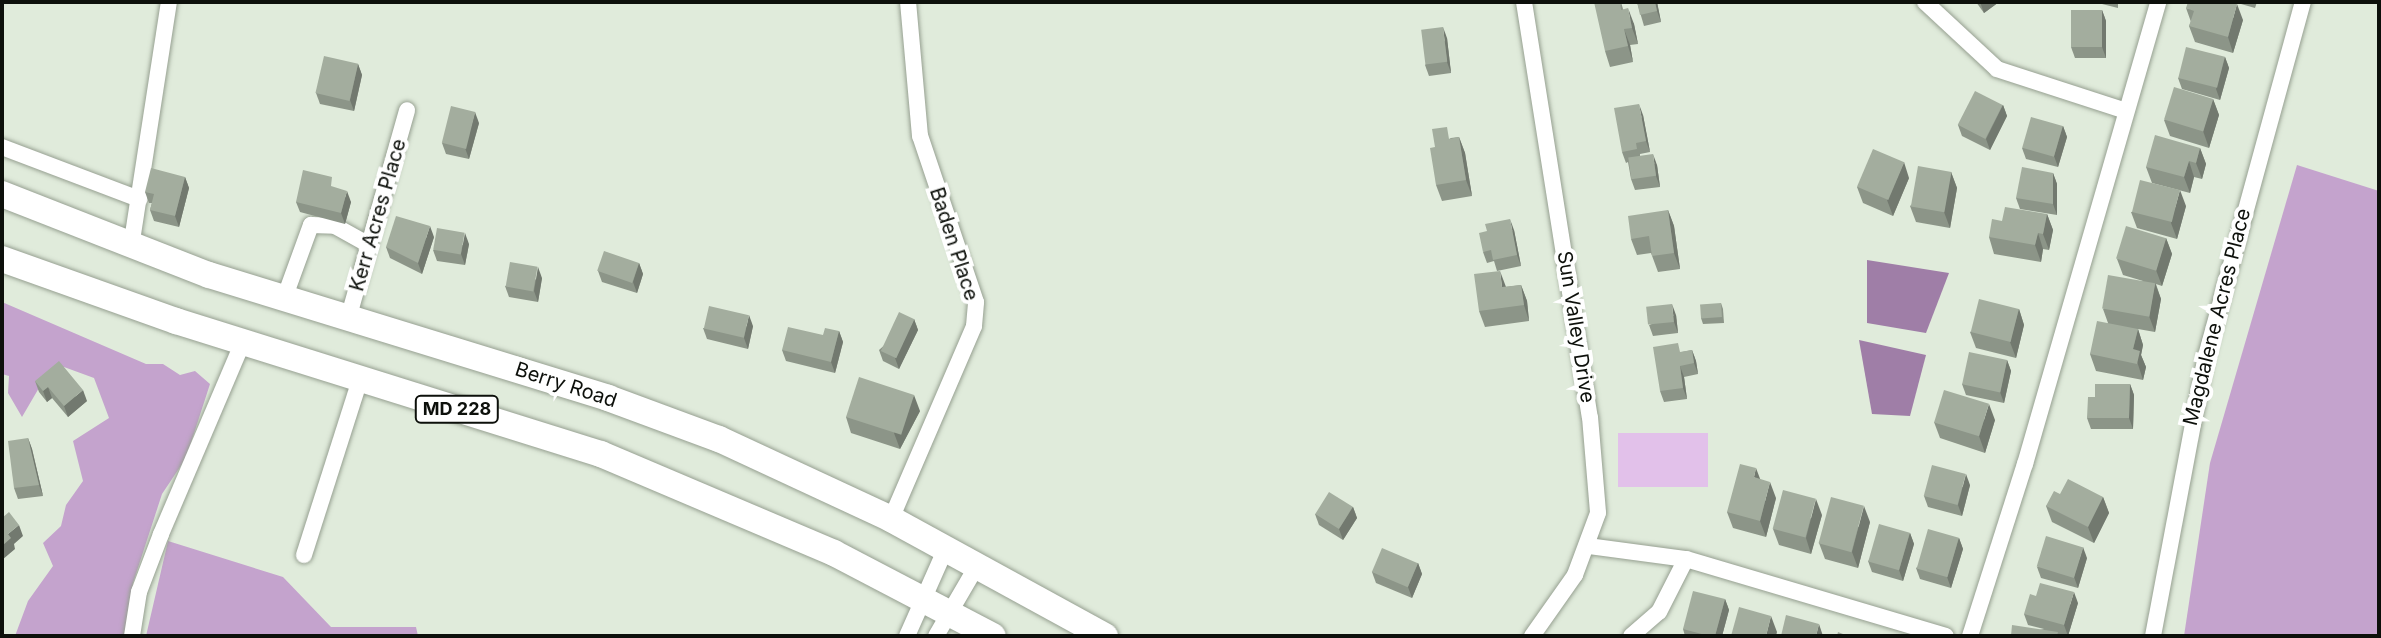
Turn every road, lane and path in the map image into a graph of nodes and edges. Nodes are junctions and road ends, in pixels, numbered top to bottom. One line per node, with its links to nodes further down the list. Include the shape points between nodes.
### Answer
1 (169, 2): 11 (street)
2 (908, 2): 19 (street, Baden Place, via 920,136 976,302 974,326)
3 (1524, 2): 20 (street, Sun Valley Drive, via 1590,417 1598,513)
4 (1925, 2): 8 (street, via 1997,69)
5 (2158, 2): 8 (street)
6 (2303, 2): 36 (street, Magdalene Acres Place, via 2206,356)
7 (407, 110): 12 (street, Kerr Acres Place)
8 (2123, 110): 35 (street, via 2025,464)
9 (2, 147): 11 (street)
10 (2, 194): 13 (highway, Berry Road / MD 228)
11 (139, 199): 13 (street)
12 (369, 245): 15 (street, via 335,226 311,225); 16 (street, Kerr Acres Place)
13 (131, 247): 15 (highway, Berry Road / MD 228)
14 (2, 259): 17 (highway, MD 228)
15 (284, 299): 16 (highway, Berry Road / MD 228)
16 (348, 319): 19 (highway, Berry Road / MD 228, via 636,408 719,439)
17 (243, 342): 18 (highway, MD 228); 27 (street, via 139,592)
18 (360, 380): 22 (street); 25 (highway, MD 228, via 601,454 834,553)
19 (891, 519): 21 (highway, Berry Road / MD 228)
20 (1588, 546): 23 (street); 32 (street, Sun Valley Drive)
21 (946, 548): 24 (highway, Berry Road / MD 228); 25 (street)
22 (304, 555)
23 (1686, 559): 33 (street, via 1659,612); 34 (street)
24 (978, 564): 26 (street); 31 (highway, Berry Road / MD 228)
25 (925, 599): 26 (highway, MD 228); 28 (street)
26 (950, 612): 29 (street); 30 (highway, MD 228)
27 (132, 636)
28 (907, 636)
29 (936, 636)
30 (993, 636)
31 (1105, 636)
32 (1532, 636)
33 (1631, 636)
34 (1946, 636)
35 (1970, 636)
36 (2153, 636)

